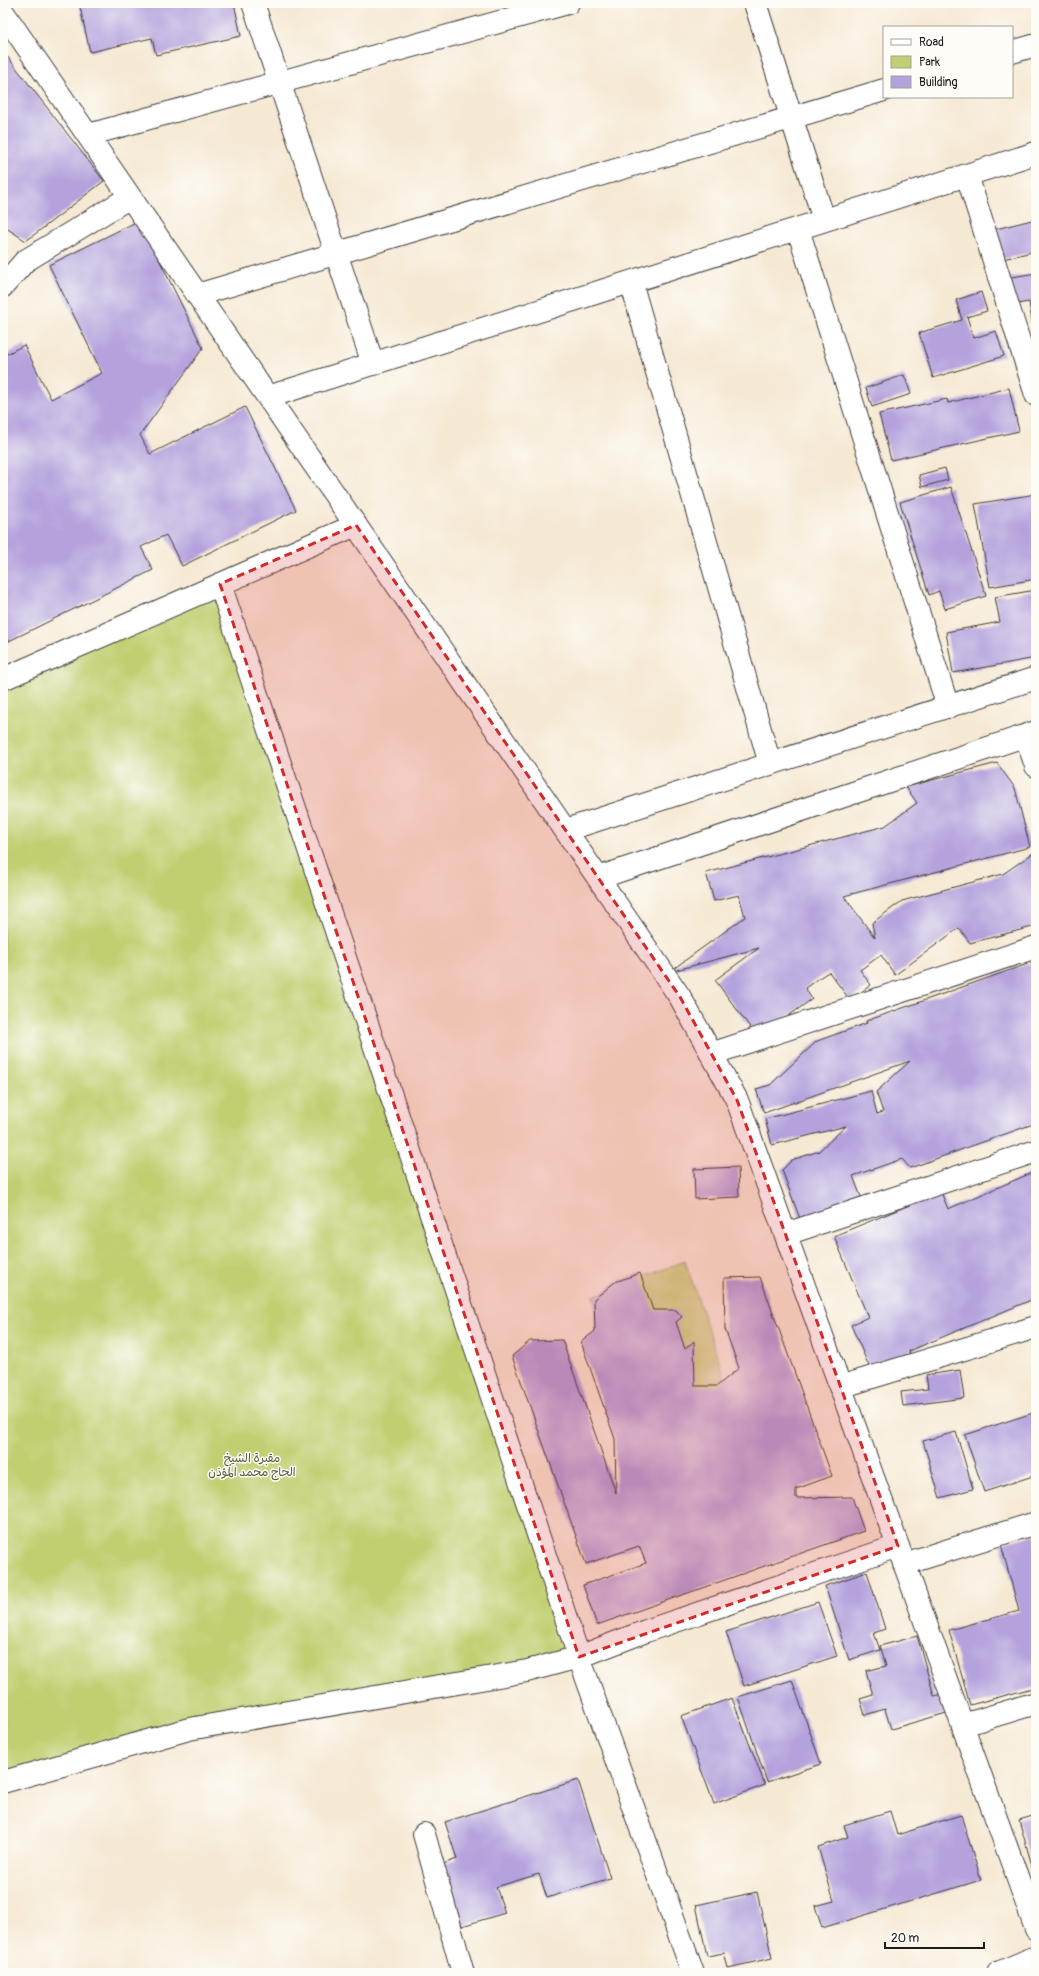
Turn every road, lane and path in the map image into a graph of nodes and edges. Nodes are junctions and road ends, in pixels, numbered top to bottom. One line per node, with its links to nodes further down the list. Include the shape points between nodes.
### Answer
1 (253, 3): 7 (street)
2 (568, 3): 7 (street)
3 (755, 3): 9 (street)
4 (3, 12): 10 (street)
5 (1036, 45): 6 (street)
6 (1013, 52)
7 (280, 82): 10 (street); 16 (street)
8 (883, 90): 9 (street)
9 (792, 118): 14 (street); 16 (street)
10 (88, 135): 13 (street)
11 (1036, 153): 12 (street)
12 (967, 175): 14 (street); 21 (street)
13 (130, 197): 18 (street, via 25,261); 19 (street)
14 (824, 220): 15 (street)
15 (798, 229): 17 (street); 27 (street)
16 (336, 254): 19 (street); 20 (street)
17 (631, 282): 20 (street); 29 (street)
18 (3, 286)
19 (197, 295): 22 (street)
20 (373, 364): 22 (street)
21 (1036, 395)
22 (268, 397): 23 (street)
23 (356, 525): 24 (street); 31 (street)
24 (220, 584): 26 (street); 41 (street)
25 (1036, 678): 27 (street)
26 (3, 679)
27 (948, 706): 29 (street)
28 (1031, 734): 30 (street); 32 (street)
29 (770, 764): 31 (street)
30 (1036, 766)
31 (566, 830): 32 (street)
32 (598, 878): 34 (street, via 680,997)
33 (1036, 947): 34 (street)
34 (712, 1054): 36 (street, via 737,1100)
35 (1036, 1151): 36 (street)
36 (786, 1234): 38 (street)
37 (1036, 1327): 38 (street)
38 (840, 1386): 40 (street)
39 (1036, 1523): 40 (street)
40 (901, 1555): 41 (street, via 646,1631); 43 (street)
41 (579, 1657): 44 (street, via 527,1671 190,1729); 49 (street)
42 (1036, 1703): 43 (street)
43 (962, 1725): 46 (street)
44 (3, 1782)
45 (424, 1834): 48 (street)
46 (1036, 1929)
47 (1036, 1957): 50 (street)
48 (463, 1973)
49 (693, 1973)
50 (998, 1973)

